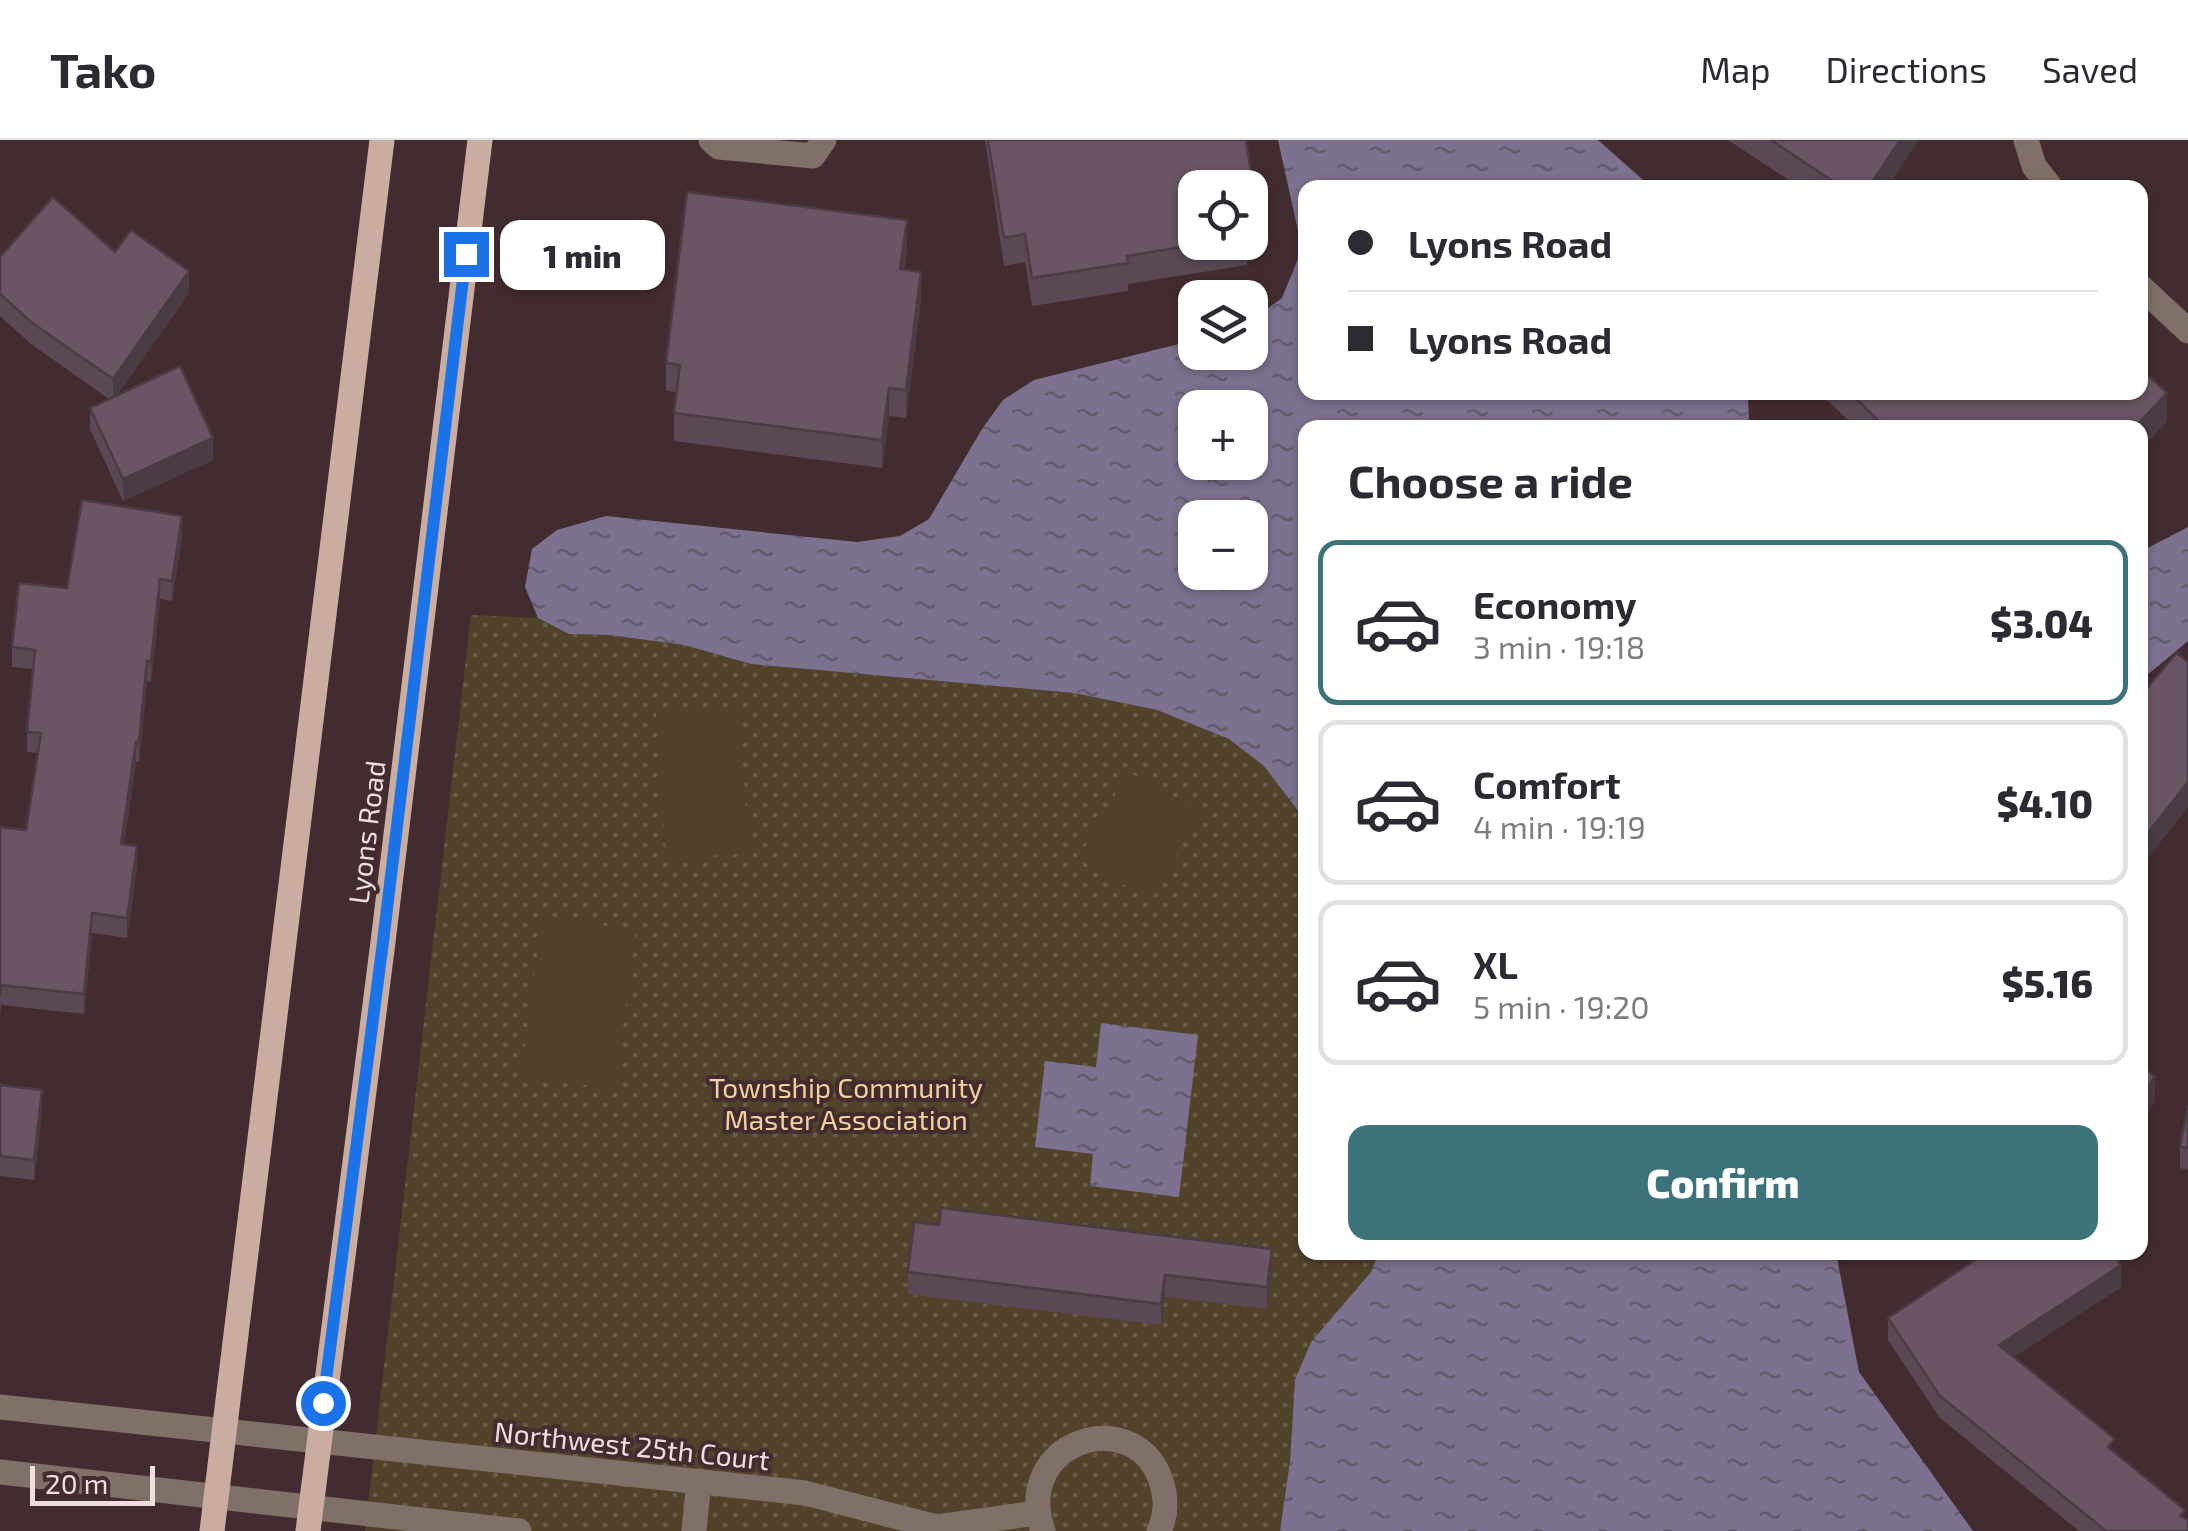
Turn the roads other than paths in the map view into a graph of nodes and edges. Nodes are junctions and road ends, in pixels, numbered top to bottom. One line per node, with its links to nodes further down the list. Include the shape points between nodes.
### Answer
1 (382, 140): 10 (main road)
2 (480, 140): 11 (main road, Lyons Road)
3 (711, 140): 4 (street, via 719,147 813,156)
4 (824, 140)
5 (2026, 140): 6 (street)
6 (2045, 180)
7 (2148, 294): 8 (street)
8 (2188, 331)
9 (0, 1408): 10 (street, Northwest 25th Court)
10 (223, 1431): 11 (street, Northwest 25th Court); 14 (main road)
11 (318, 1442): 13 (street, Northwest 25th Court); 15 (main road, Lyons Road)
12 (0, 1472): 14 (street)
13 (699, 1482): 17 (street, Northwest 25th Court, via 805,1493); 20 (street)
14 (217, 1496): 15 (street); 18 (main road)
15 (309, 1518): 19 (street)
16 (1040, 1522): 17 (street, Northwest 25th Court); 21 (street, via 1038,1488 1048,1466 1067,1448 1091,1439 1116,1440 1139,1450 1156,1469 1165,1493)
17 (931, 1529)
18 (212, 1531)
19 (518, 1531)
20 (694, 1531)
21 (1159, 1531)

